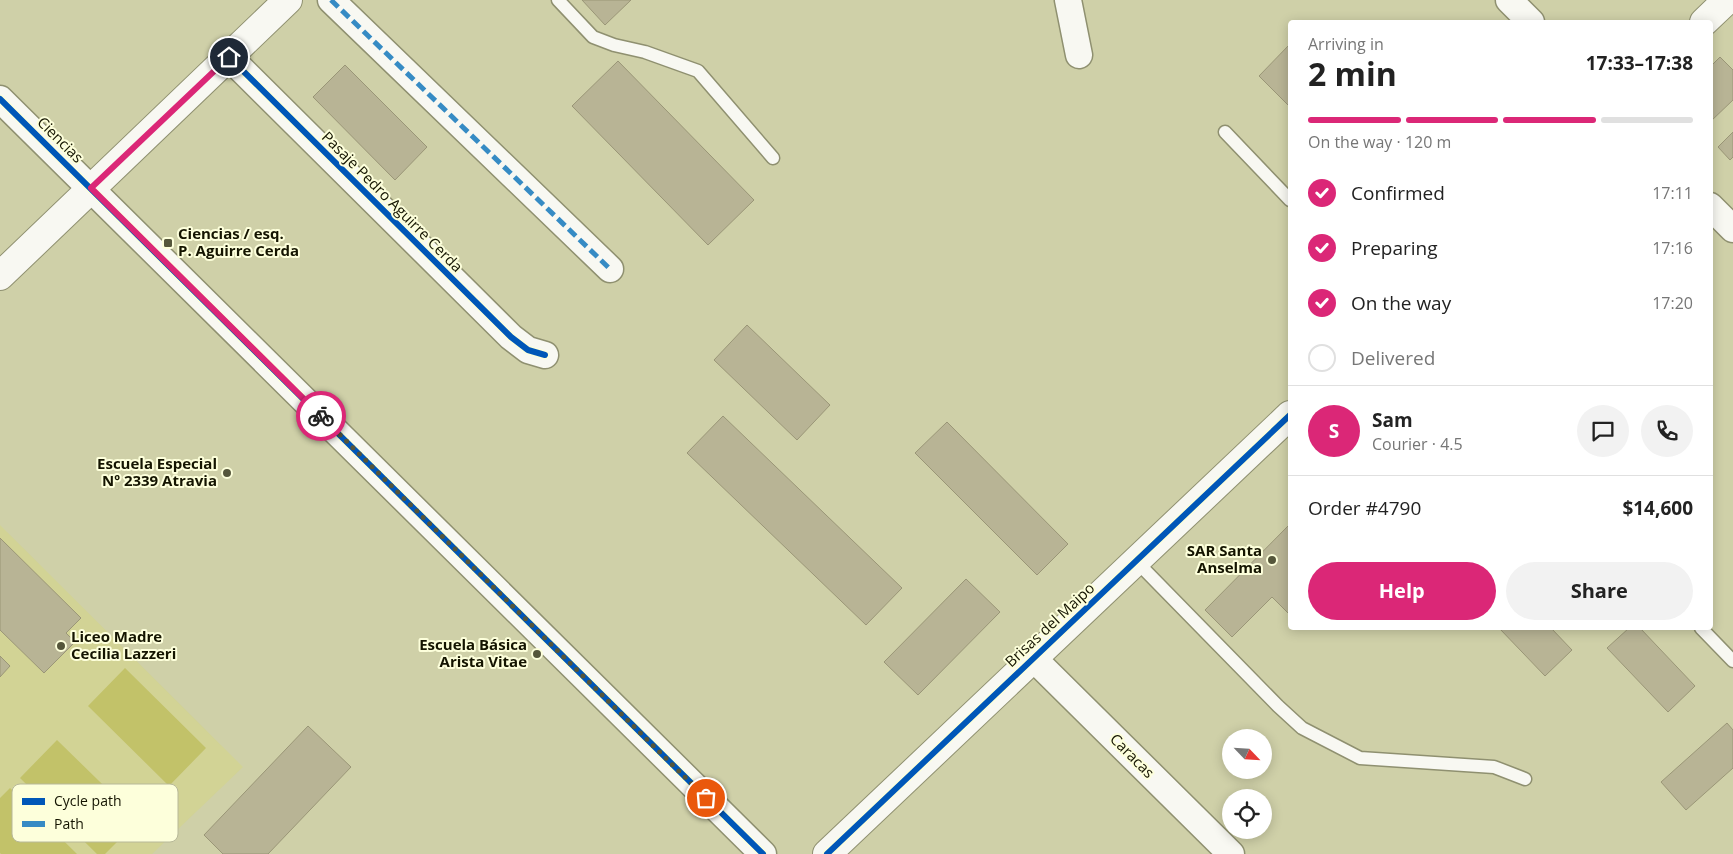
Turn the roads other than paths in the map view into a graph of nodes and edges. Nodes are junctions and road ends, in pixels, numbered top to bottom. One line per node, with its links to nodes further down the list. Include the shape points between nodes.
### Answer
1 (288, 0): 10 (street)
2 (331, 0): 18 (street)
3 (558, 0): 13 (lane, via 593,37 698,71)
4 (1068, 0): 9 (street)
5 (1509, 0): 7 (street)
6 (1727, 0): 8 (street)
7 (1529, 20)
8 (1706, 20)
9 (1079, 55)
10 (229, 57): 14 (street); 20 (street, Pasaje Pedro Aguirre Cerda, via 511,338 528,350)
11 (0, 99): 14 (street, Ciencias)
12 (1225, 132): 15 (lane)
13 (773, 158)
14 (91, 188): 19 (street); 27 (street, Ciencias)
15 (1288, 198)
16 (1713, 209): 17 (street)
17 (1733, 229)
18 (610, 269)
19 (0, 276)
20 (545, 355)
21 (1288, 417): 22 (street, Brisas del Maipo)
22 (1136, 561): 24 (street, Brisas del Maipo); 26 (lane, via 1302,728 1360,758 1494,768)
23 (1703, 630): 25 (lane)
24 (1033, 658): 28 (street, Brisas del Maipo); 29 (street, Caracas)
25 (1733, 661)
26 (1525, 779)
27 (763, 854)
28 (827, 854)
29 (1231, 854)

